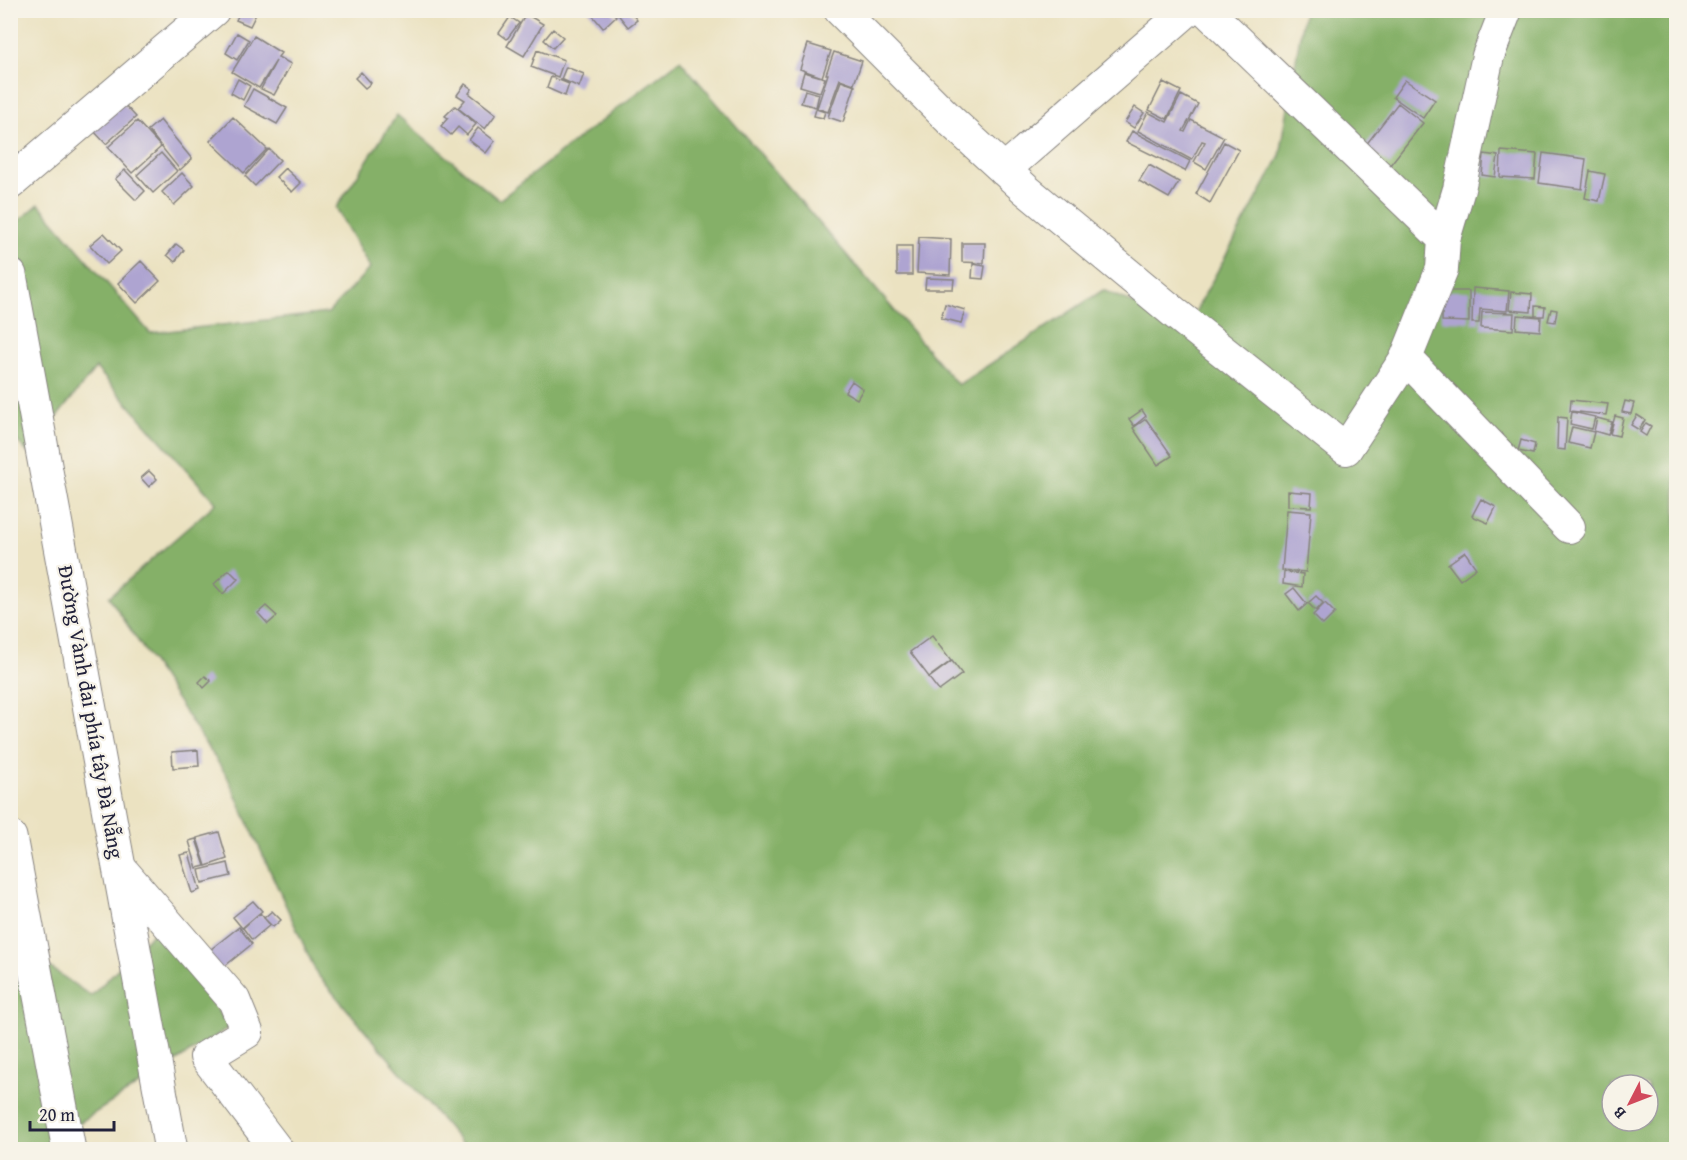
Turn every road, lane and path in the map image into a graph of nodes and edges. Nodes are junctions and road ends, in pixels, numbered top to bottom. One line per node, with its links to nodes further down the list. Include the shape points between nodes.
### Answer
1 (213, 10): 7 (main road)
2 (840, 10): 6 (street)
3 (1188, 10): 6 (street)
4 (1206, 10): 8 (street)
5 (1506, 10): 8 (street, via 1488,56)
6 (1004, 170): 10 (street, via 1346,449)
7 (10, 183)
8 (1444, 239): 10 (street, via 1442,269)
9 (10, 275): 13 (main road, Đường Vành đai phía tây Đà Nẵng)
10 (1406, 358): 11 (street)
11 (1569, 527)
12 (10, 837): 14 (main road)
13 (119, 867): 15 (main road, Đường Vành đai phía tây Đà Nẵng); 16 (street, via 234,1000 247,1032 206,1057)
14 (69, 1149)
15 (171, 1149)
16 (277, 1149)

